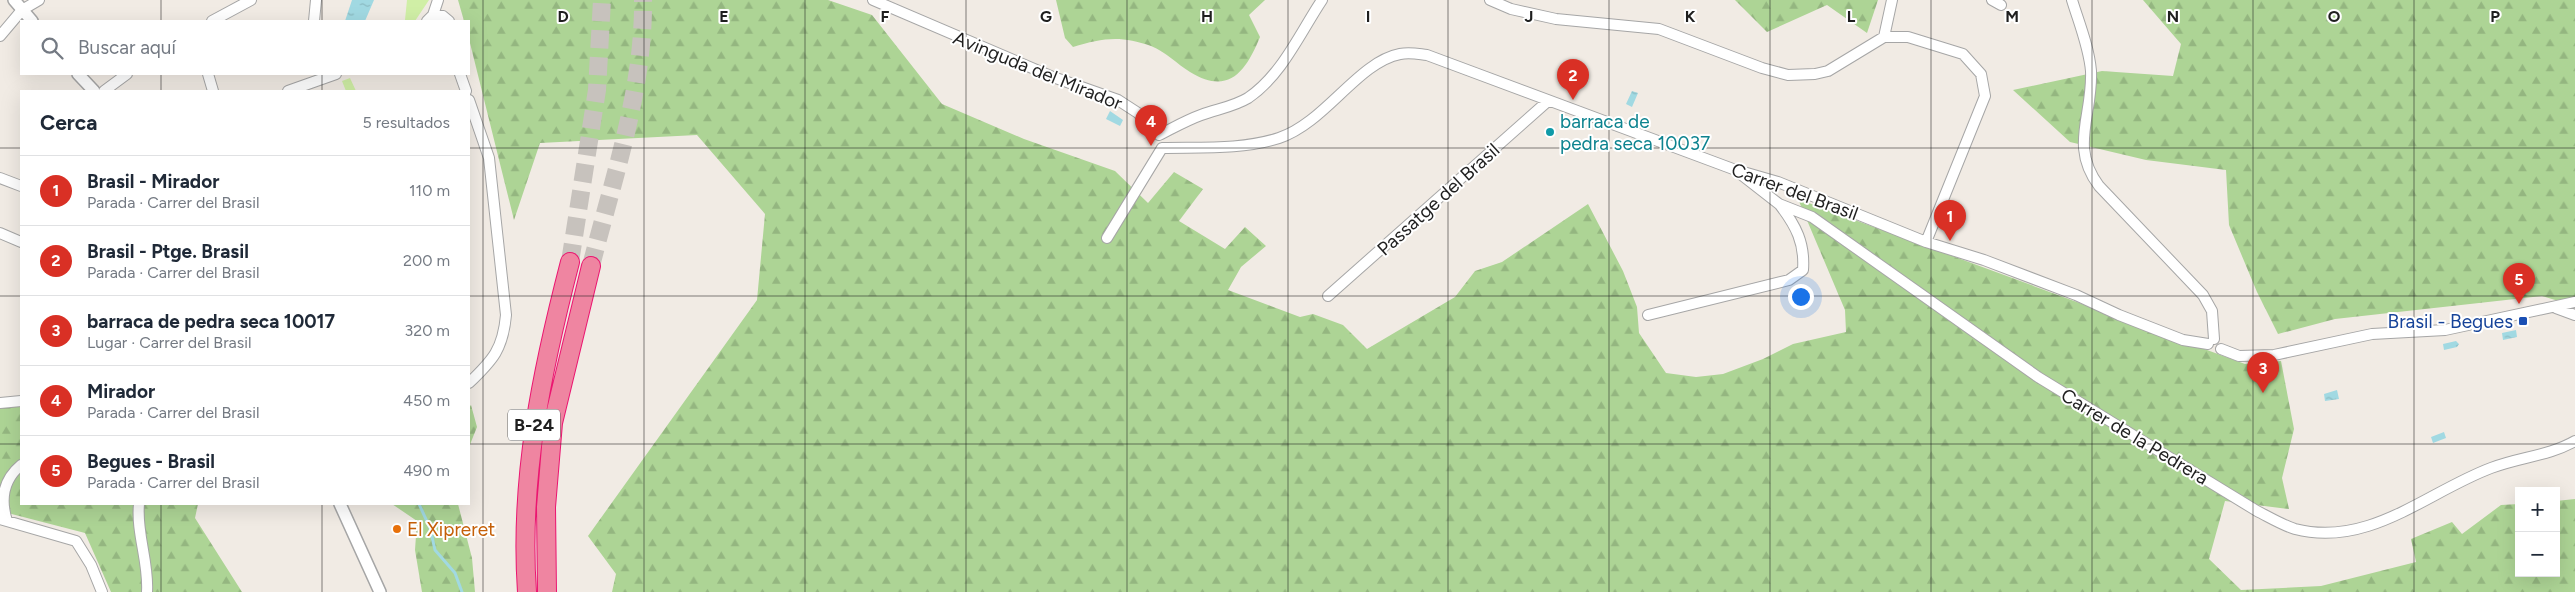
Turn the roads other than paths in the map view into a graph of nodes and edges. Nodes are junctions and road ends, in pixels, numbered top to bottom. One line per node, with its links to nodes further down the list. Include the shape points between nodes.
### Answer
1 (14, 0): 12 (street)
2 (39, 0): 12 (street)
3 (251, 0): 15 (street)
4 (316, 0): 16 (street)
5 (438, 0): 13 (street)
6 (444, 0): 13 (street)
7 (872, 0): 31 (street, Avinguda del Mirador, via 1044,73 1118,100 1138,113)
8 (1322, 0): 31 (street, via 1266,83 1247,98)
9 (1490, 0): 18 (street, via 1548,18 1659,29 1762,68 1788,74 1828,71)
10 (1892, 0): 18 (street)
11 (2072, 0): 48 (street, via 2090,68 2082,153 2089,173 2203,295 2212,311)
12 (22, 10): 14 (street); 17 (street)
13 (438, 18)
14 (31, 20)
15 (214, 20)
16 (314, 20)
17 (0, 36)
18 (1884, 37): 40 (street, via 1908,37 1963,54 1981,74 1984,84 1982,107)
19 (79, 75): 24 (street)
20 (126, 75): 25 (street)
21 (208, 75): 26 (street)
22 (331, 75): 27 (street)
23 (460, 75): 28 (street)
24 (93, 90)
25 (105, 90)
26 (213, 90)
27 (291, 90)
28 (466, 90)
29 (1548, 101): 32 (street, Carrer del Brasil, via 1448,62 1410,53 1398,54 1371,68 1319,115 1281,138 1228,146); 33 (street, Carrer del Brasil); 43 (street, Passatge del Brasil)
30 (470, 103): 49 (street, via 489,158 506,315 497,354)
31 (1159, 135): 32 (street)
32 (1162, 148): 38 (street)
33 (1733, 169): 36 (street, Carrer de la Pedrera); 40 (street, Carrer del Brasil, via 1778,182)
34 (0, 178): 35 (street)
35 (20, 186)
36 (1779, 204): 46 (street, via 1792,222 1804,252 1803,270 1789,280); 52 (street, Carrer de la Pedrera, via 1812,217 2038,377 2257,511 2295,528 2326,533 2370,526 2403,513 2492,467)
37 (0, 233): 39 (street)
38 (1108, 238)
39 (20, 242)
40 (1926, 242): 48 (street, Carrer del Brasil, via 1984,260 2183,340)
41 (570, 262): 61 (highway, B-24, via 547,351 534,422 527,507)
42 (591, 266): 62 (highway, B-24, via 553,423 546,507)
43 (1328, 296)
44 (2575, 302): 45 (street, Carrer del Brasil)
45 (2556, 308): 47 (street); 48 (street, Carrer del Brasil, via 2445,330 2372,334 2274,355 2239,356 2221,349 2212,352)
46 (1648, 315)
47 (2575, 315)
48 (2211, 341)
49 (470, 382)
50 (20, 401): 51 (street)
51 (0, 403)
52 (2575, 441)
53 (20, 466): 54 (street)
54 (2, 484): 57 (street)
55 (139, 505): 59 (street)
56 (340, 505): 60 (street)
57 (3, 520): 58 (street, via 76,541 92,565)
58 (102, 592)
59 (147, 592)
60 (380, 592)
61 (527, 592)
62 (547, 592)

